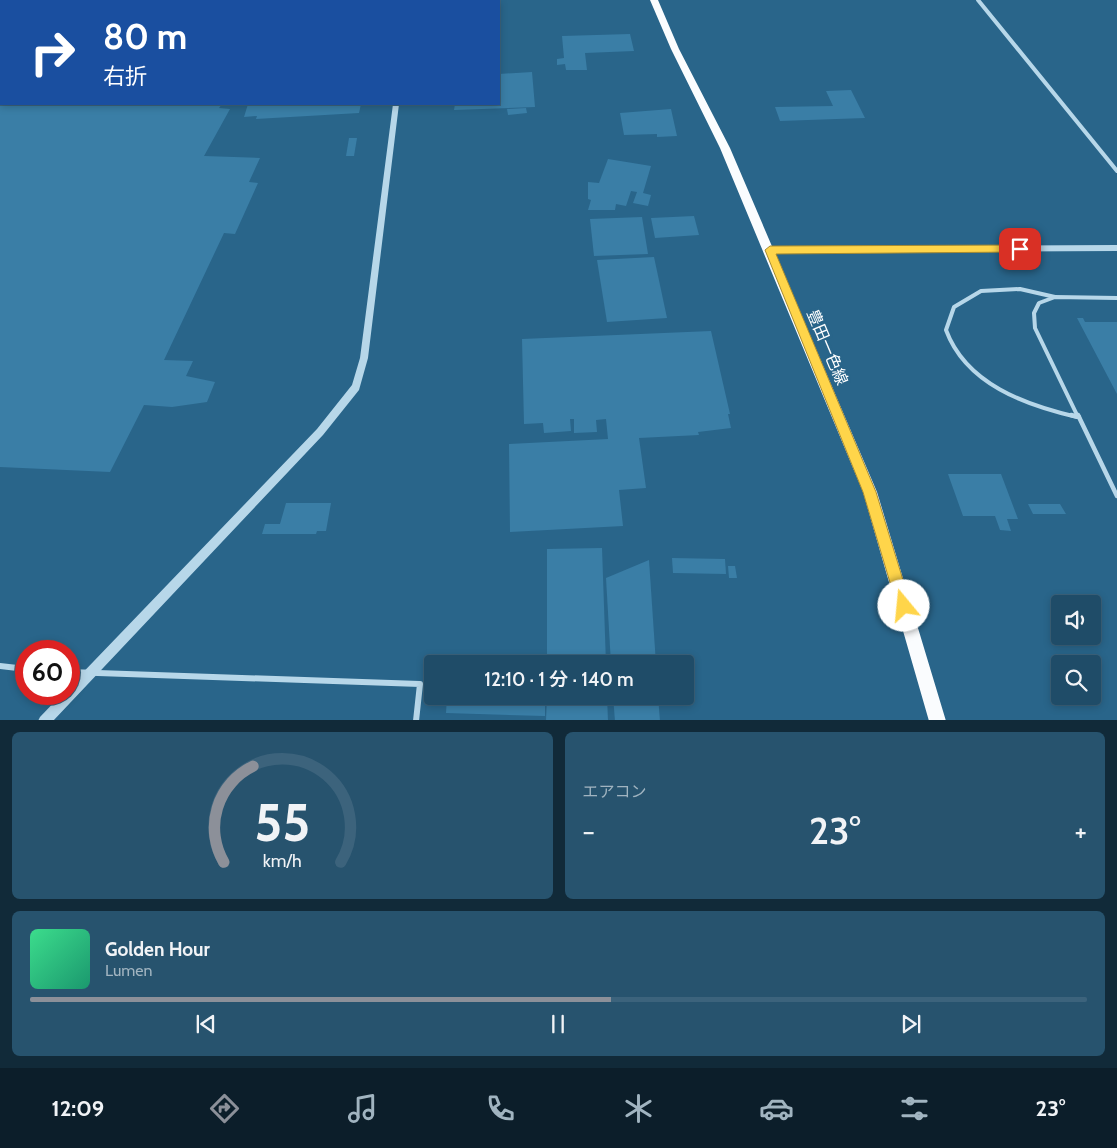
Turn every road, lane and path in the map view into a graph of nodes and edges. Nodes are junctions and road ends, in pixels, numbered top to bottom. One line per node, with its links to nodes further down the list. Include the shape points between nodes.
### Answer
1 (654, 0): 6 (main road, 豊田一色線)
2 (978, 0): 4 (street)
3 (396, 105): 14 (street, via 364,358 356,387 320,432)
4 (1117, 171)
5 (1117, 248): 6 (street)
6 (770, 250): 17 (main road, 豊田一色線, via 870,492)
7 (1055, 297): 8 (lane); 9 (lane, via 1039,303 1034,313 1035,328); 9 (lane, via 1020,289 981,291 954,306 946,330 957,356 980,378 1026,401 1060,414)
8 (1117, 298)
9 (1078, 416): 10 (lane)
10 (1117, 496)
11 (0, 666): 12 (street)
12 (15, 668)
13 (80, 673): 14 (street)
14 (88, 674): 15 (street); 16 (street, via 420,684)
15 (44, 720)
16 (416, 720)
17 (938, 720)

